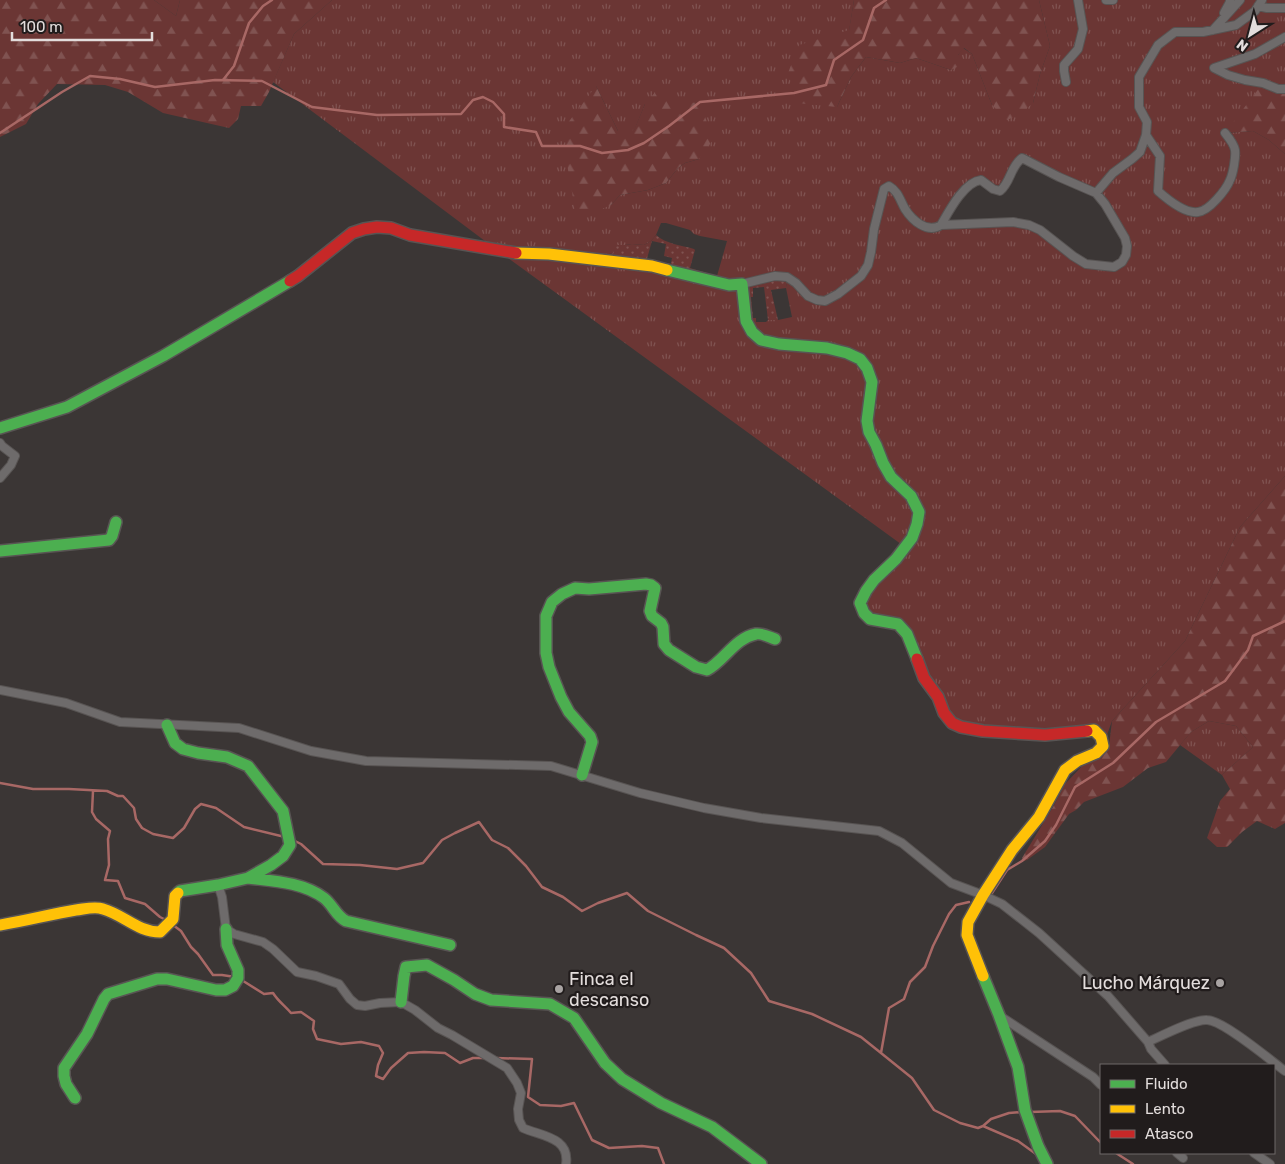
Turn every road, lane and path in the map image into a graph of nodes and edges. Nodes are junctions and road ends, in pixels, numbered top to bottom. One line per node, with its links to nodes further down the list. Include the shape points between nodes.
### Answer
1 (1078, 0): 10 (street, via 1083,29 1078,49 1064,65)
2 (1106, 0): 3 (street)
3 (1113, 0)
4 (1230, 0): 8 (street)
5 (1240, 0): 8 (street)
6 (1260, 3): 7 (street, via 1267,8); 8 (street, via 1255,11 1236,25)
7 (1285, 8)
8 (1213, 30): 13 (street, via 1175,32 1158,46 1139,77 1139,107 1147,122)
9 (1285, 37): 11 (street, via 1255,54 1214,68 1228,75)
10 (1066, 82)
11 (1285, 89)
12 (1225, 133): 13 (street, via 1235,150 1230,180 1222,194 1201,212 1193,212 1168,201 1158,191 1160,156)
13 (1146, 135): 14 (street, via 1140,152 1113,173)
14 (1096, 193): 15 (street, via 1022,158 1000,191 981,180 970,185); 15 (street, via 1110,211 1127,246 1122,262 1114,267 1086,264 1029,225 1013,222)
15 (941, 225): 16 (street, via 927,227 916,222 905,210 894,188 889,186 884,189 868,264 861,276 838,294 825,301 817,300 787,276)
16 (742, 284): 17 (street, via 729,285 652,266 549,254 521,254 410,235 391,228 364,229 352,233 298,276 163,356 67,407); 28 (street, via 746,321 761,340 847,353 860,359 867,368 872,382 866,421 869,432 890,477 911,496 919,512 912,538 866,591 860,603 864,613 870,619 898,624 907,634 924,678 952,724 983,731 1045,735 1094,730 1101,737 1103,746 1096,753 1078,760 1065,770 1039,817 1012,850)
17 (0, 428)
18 (0, 443): 19 (street, via 15,456)
19 (0, 478)
20 (116, 522): 21 (street, via 109,540)
21 (0, 551)
22 (775, 639): 25 (street, via 755,634 728,651 712,668 703,669 664,644 663,626 650,612 655,592 651,585 575,588 562,594 552,602 546,616 546,653 569,712 592,742)
23 (0, 690): 24 (street, via 66,703 120,722)
24 (167, 725): 25 (street, via 239,728 311,752 366,761 551,766); 26 (street, via 175,743 183,749 227,757 248,766 283,811 290,844 283,856)
25 (582, 775): 28 (street, via 704,808 879,831 902,843 951,883)
26 (248, 878): 27 (street); 31 (street, via 310,890 326,899 341,918 356,923)
27 (218, 885): 29 (street, via 180,891 175,896 173,920 160,932 142,929 102,908 56,913); 30 (street)
28 (983, 895): 33 (street, via 968,922 967,935); 34 (street, via 1002,904 1039,933 1108,996)
29 (0, 925)
30 (226, 928): 32 (street, via 234,934 262,942 297,972 339,984 357,1005); 38 (street, via 227,946 238,970 233,986 216,990 157,979 108,994 64,1068 66,1083)
31 (450, 945)
32 (401, 1002): 40 (street, via 438,1028 507,1068 521,1093 518,1109 523,1128 562,1144 567,1156); 41 (street, via 406,968 427,965 491,1000 550,1004 574,1018 605,1063 622,1078 661,1103 712,1126)
33 (998, 1015): 37 (street); 42 (street, via 1018,1066 1026,1112)
34 (1148, 1042): 35 (street); 36 (street, via 1208,1020 1240,1037)
35 (1164, 1064)
36 (1285, 1071)
37 (1100, 1083)
38 (75, 1098)
39 (1255, 1154): 43 (street)
40 (566, 1164)
41 (761, 1164)
42 (1047, 1164)
43 (1270, 1164)

